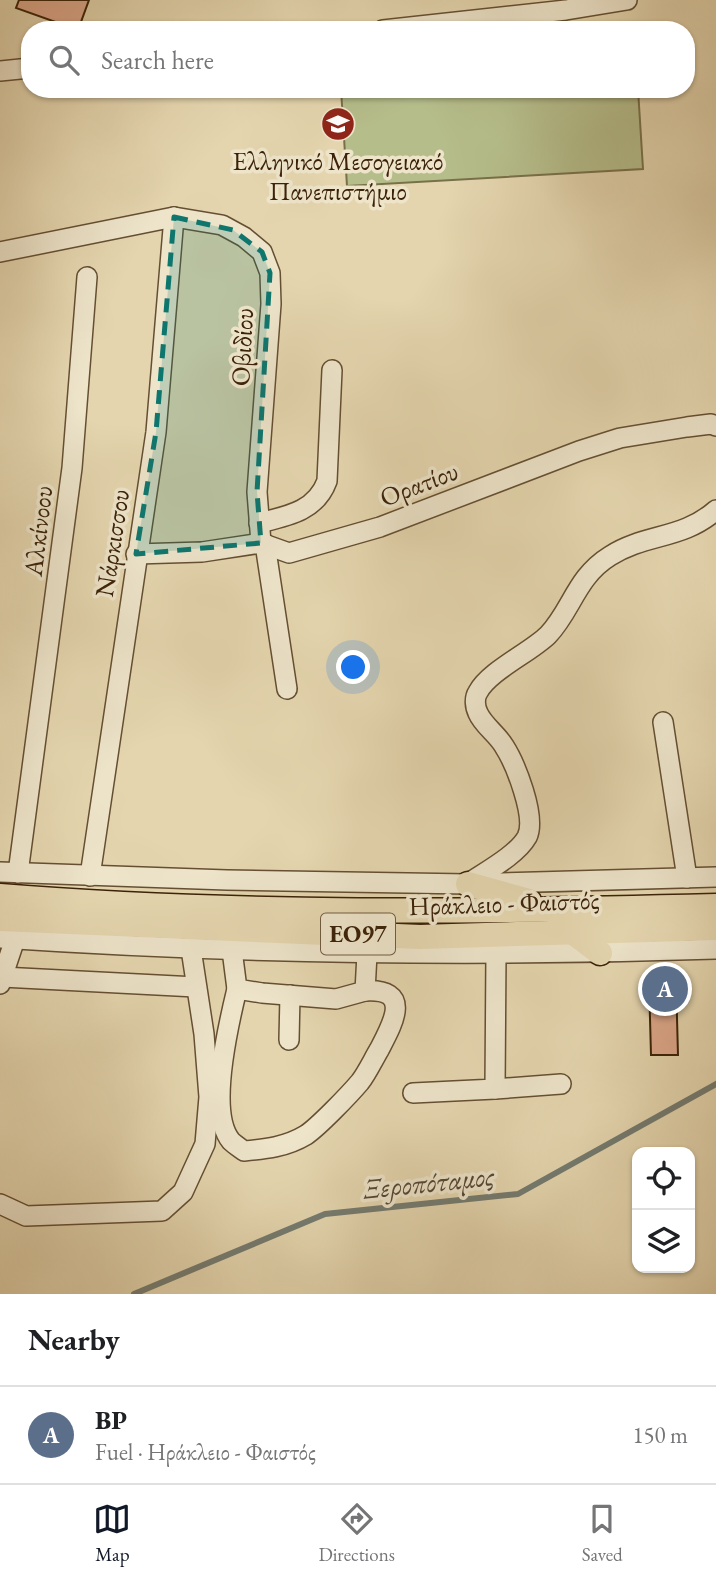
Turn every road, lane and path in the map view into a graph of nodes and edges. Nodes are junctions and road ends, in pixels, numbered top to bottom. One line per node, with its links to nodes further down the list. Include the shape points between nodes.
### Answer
1 (627, 0): 2 (street)
2 (567, 5): 3 (street)
3 (449, 21)
4 (21, 69): 5 (street)
5 (0, 71)
6 (174, 217): 7 (street); 12 (street, Οβιδίου, via 205,220 233,230 262,252 268,264 270,326 257,492); 14 (street, Νάρκισσου, via 156,432)
7 (0, 252)
8 (87, 277): 17 (street, Αλκίνοου, via 72,468)
9 (332, 370): 12 (street, via 327,481 321,495 298,511)
10 (716, 426): 13 (street, Ορατίου, via 620,438 380,527 289,553)
11 (716, 510): 21 (street, via 687,530 609,556 581,583 550,632 477,693 479,716 505,746 516,771 529,822 527,836 513,852)
12 (259, 523): 13 (street, Οβιδίου)
13 (263, 543): 14 (street, Ορατίου, via 202,552); 15 (street, Οβιδίου)
14 (136, 554): 18 (street, Νάρκισσου)
15 (286, 690)
16 (663, 722): 20 (street)
17 (9, 873): 18 (street)
18 (90, 876): 21 (street)
19 (716, 877): 20 (street)
20 (687, 878): 21 (street)
21 (468, 884): 24 (main road)
22 (0, 897): 24 (main road, Ηράκλειο - Φαιστός / ΕΟ97)
23 (716, 906): 24 (main road, Ηράκλειο - Φαιστός / ΕΟ97)
24 (565, 920): 25 (main road, Ηράκλειο - Φαιστός / ΕΟ97); 27 (main road, Ηράκλειο - Φαιστός / ΕΟ97); 31 (main road)
25 (716, 928)
26 (5, 932): 27 (main road, Ηράκλειο - Φαιστός / ΕΟ97, via 420,937); 28 (street); 34 (street)
27 (497, 944): 31 (street); 33 (main road); 41 (street)
28 (191, 949): 30 (street); 35 (street)
29 (716, 949): 31 (street)
30 (232, 950): 32 (street); 36 (street)
31 (600, 953)
32 (367, 954): 33 (street); 37 (street)
33 (417, 954)
34 (1, 981): 35 (street)
35 (196, 987): 43 (street, via 209,1097 205,1144 183,1192 162,1211 26,1216)
36 (237, 989): 37 (street, via 221,1066 222,1118 230,1140 244,1150 276,1149 307,1135 362,1080 397,1008 380,990); 38 (street)
37 (365, 991): 38 (street, via 336,999)
38 (290, 995): 39 (street)
39 (289, 1040)
40 (561, 1084): 41 (street)
41 (495, 1090): 42 (street)
42 (413, 1093)
43 (0, 1204)

